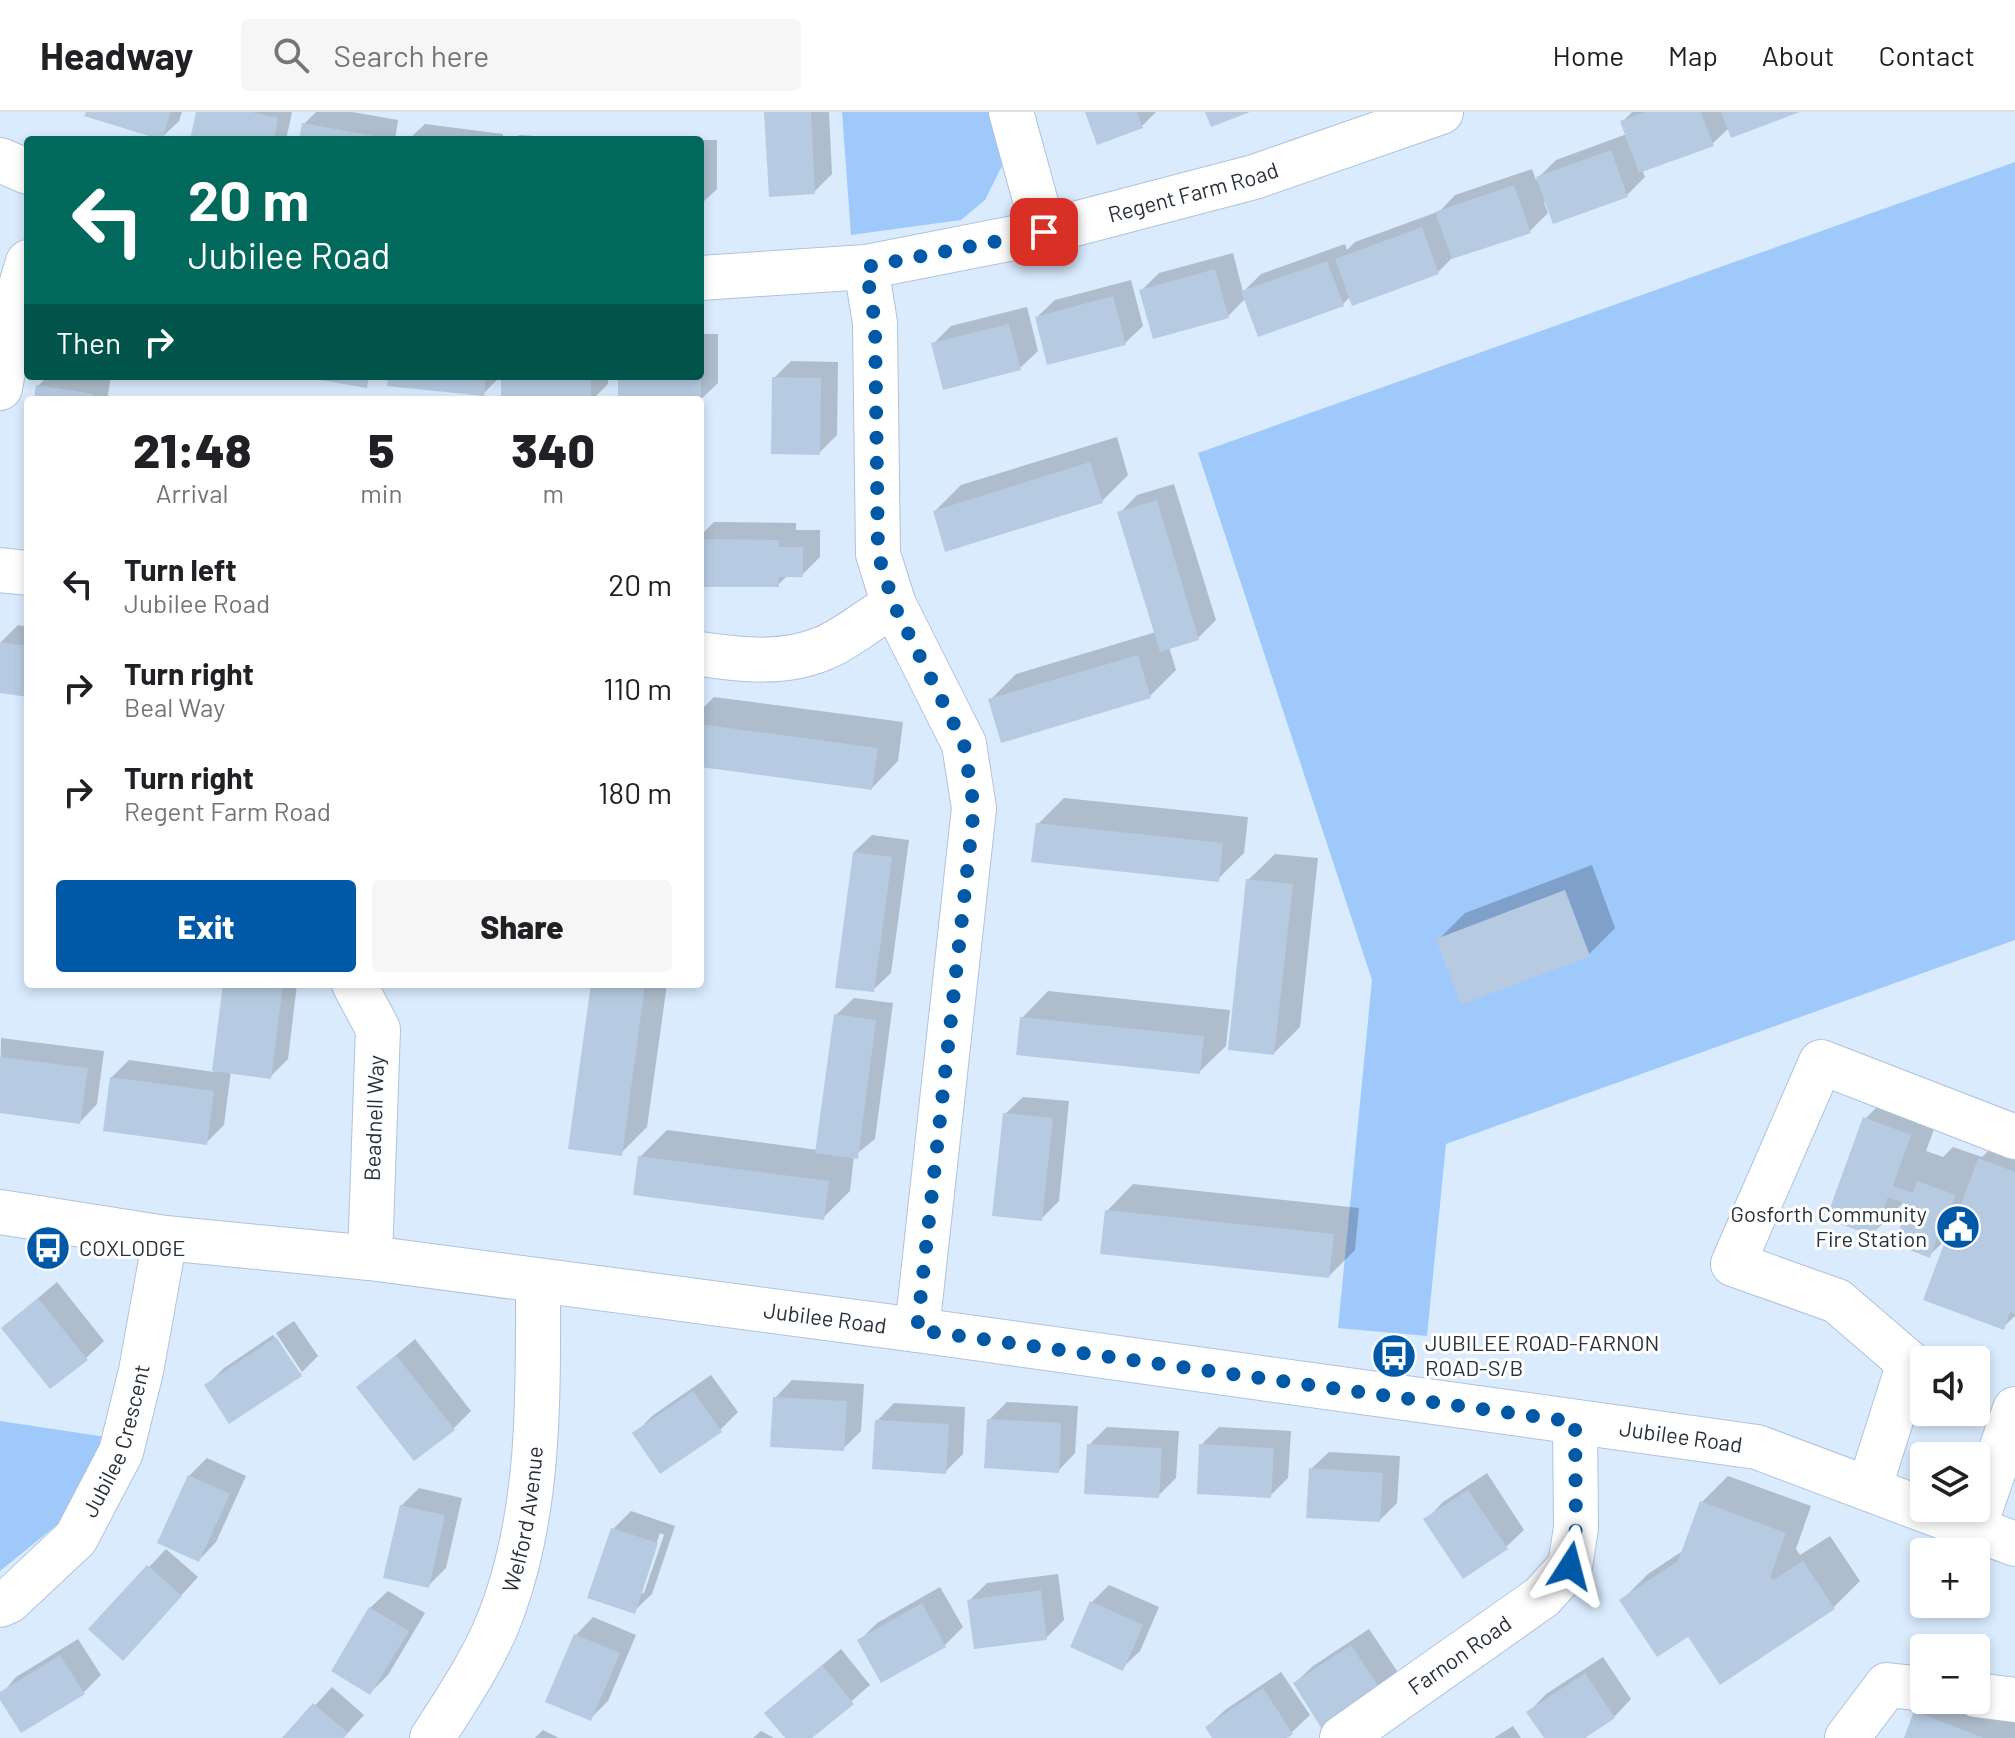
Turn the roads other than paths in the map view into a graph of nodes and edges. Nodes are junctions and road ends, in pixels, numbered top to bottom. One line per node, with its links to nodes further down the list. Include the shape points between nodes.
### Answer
1 (1011, 112): 5 (street)
2 (1441, 112): 5 (street, Regent Farm Road, via 1254,177)
3 (0, 160): 4 (street)
4 (24, 170)
5 (1044, 232): 6 (street, Regent Farm Road)
6 (866, 267): 8 (street, Regent Farm Road); 12 (street, via 875,323 878,554)
7 (24, 275): 9 (street)
8 (704, 278)
9 (0, 388)
10 (0, 570): 11 (street)
11 (24, 573)
12 (894, 605): 13 (street, via 825,648 792,657 752,662); 20 (street, via 964,744 974,808)
13 (704, 655)
14 (356, 988): 18 (street, Beadnell Way, via 378,1029)
15 (2015, 1137): 23 (street, via 1821,1062 1733,1264 1837,1301 1909,1363)
16 (0, 1212): 17 (street, Jubilee Road)
17 (165, 1238): 18 (street, Jubilee Road); 26 (street, Jubilee Crescent, via 121,1452 76,1538)
18 (370, 1258): 19 (street, Jubilee Road)
19 (538, 1282): 20 (street, Jubilee Road); 30 (street, Welford Avenue, via 538,1409 526,1525 505,1605 471,1677)
20 (917, 1330): 22 (street, Jubilee Road)
21 (2015, 1409): 24 (street)
22 (1575, 1422): 23 (street, Jubilee Road, via 1757,1447); 31 (street, Farnon Road, via 1576,1528 1570,1566 1542,1597)
23 (1869, 1489): 24 (street, Jubilee Road)
24 (1974, 1528): 25 (street, Jubilee Road)
25 (2015, 1544)
26 (0, 1605)
27 (1910, 1687): 32 (street, via 1887,1685)
28 (1990, 1697): 29 (street)
29 (2015, 1700)
30 (432, 1738)
31 (1342, 1738)
32 (1847, 1738)

